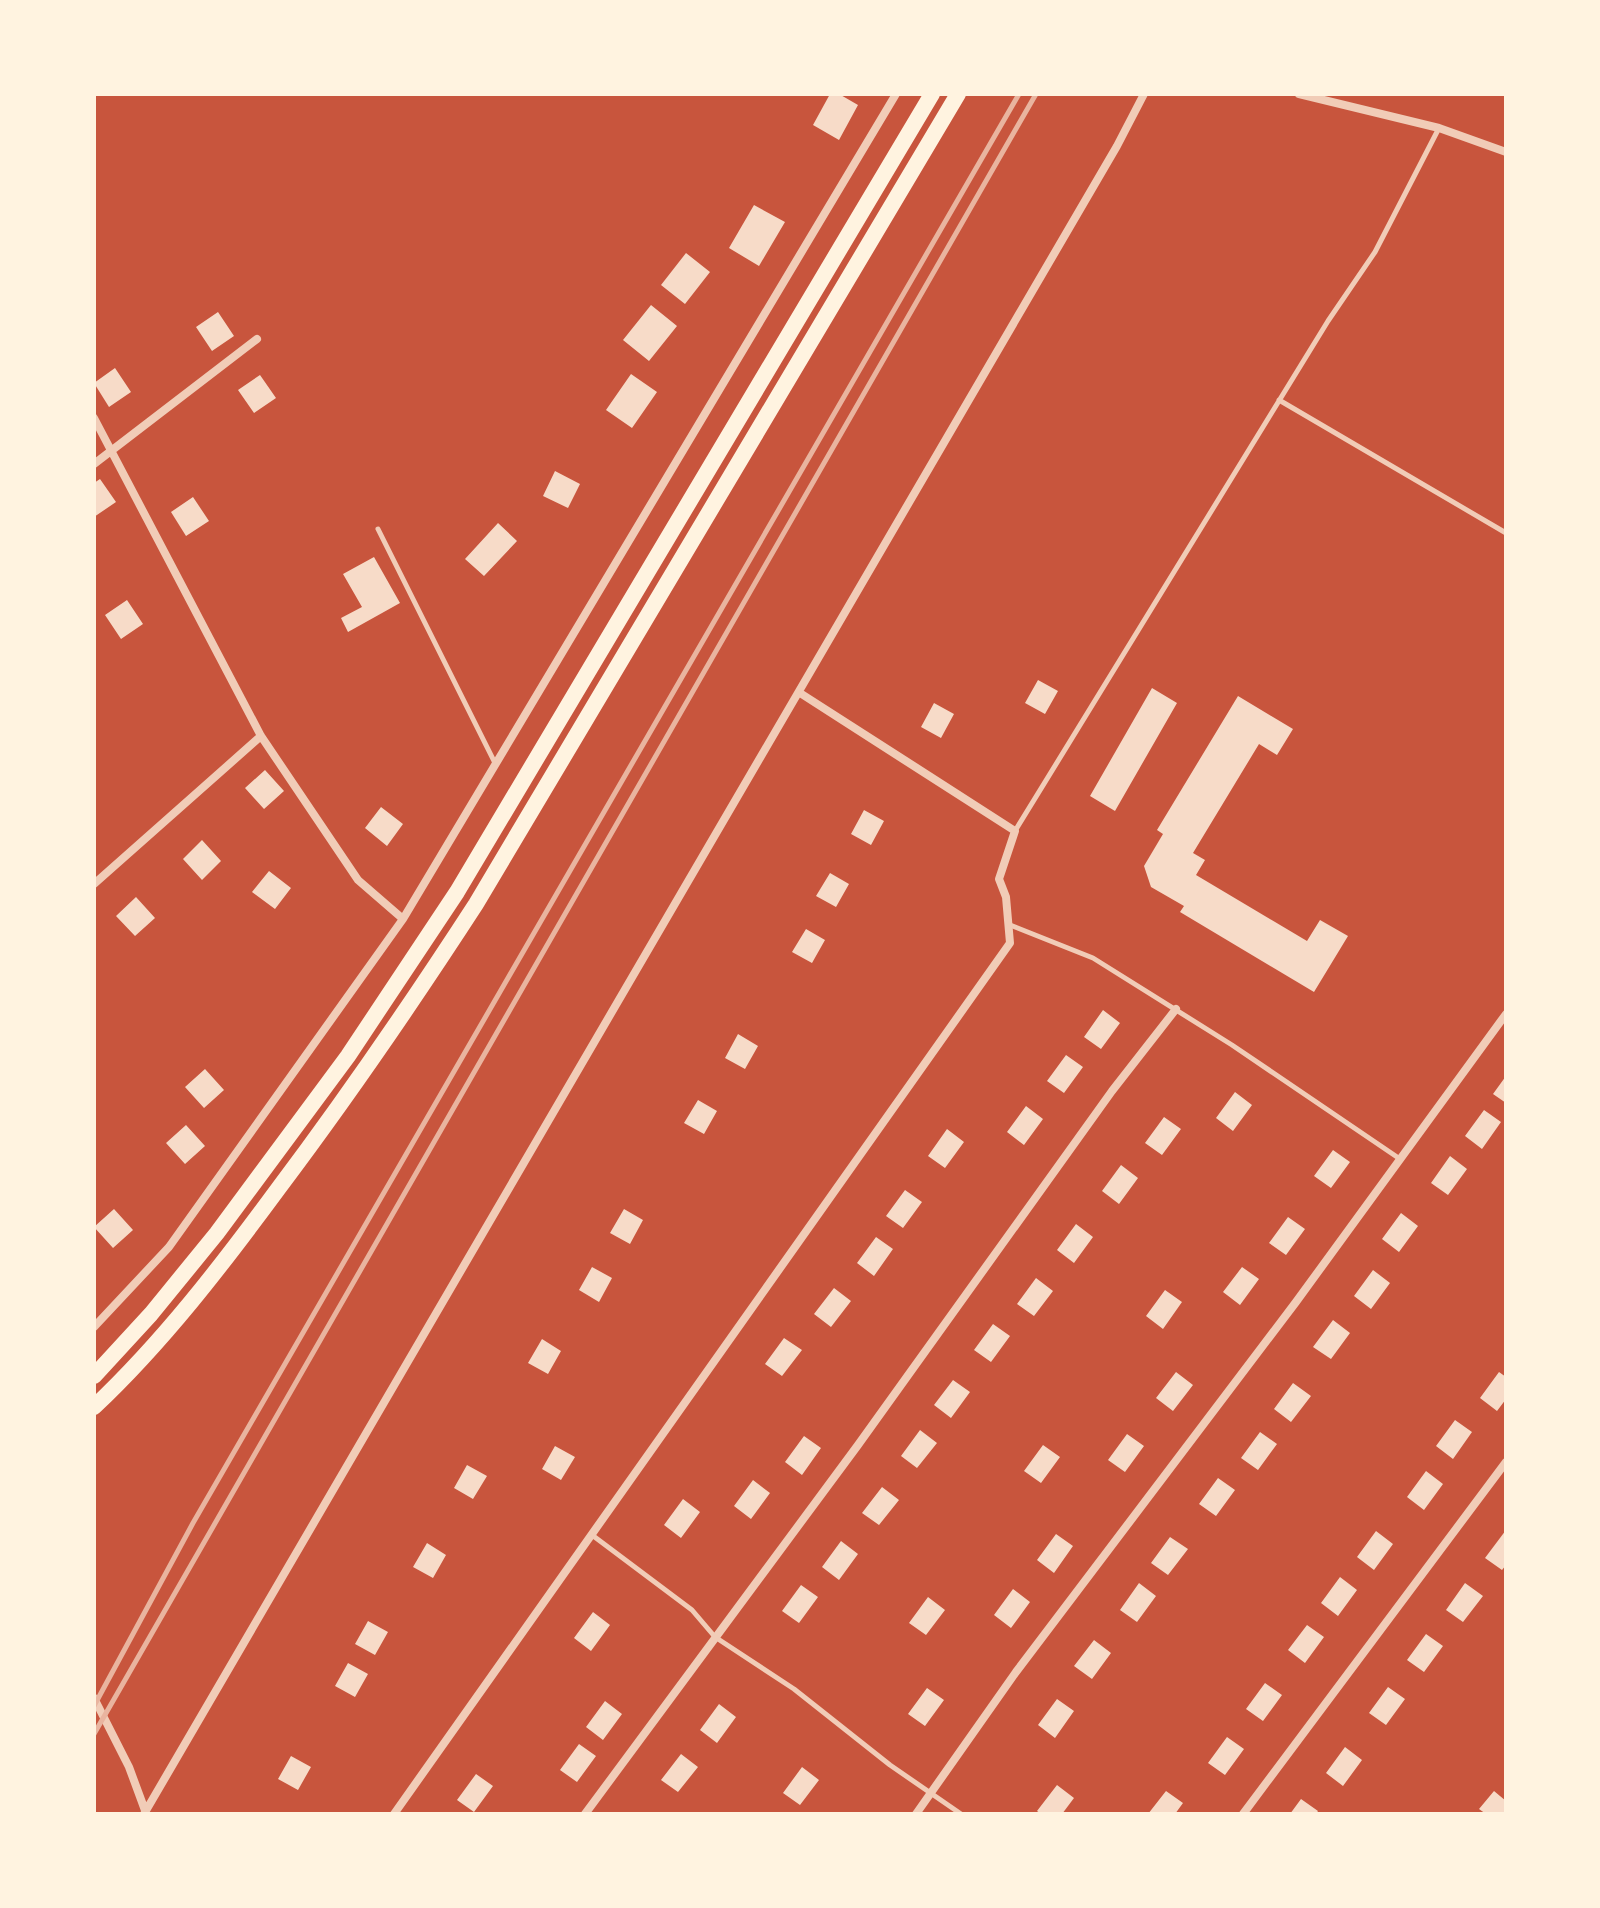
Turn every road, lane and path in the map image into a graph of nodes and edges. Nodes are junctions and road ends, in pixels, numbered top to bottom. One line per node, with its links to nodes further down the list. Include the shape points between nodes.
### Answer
1 (896, 94): 17 (street)
2 (932, 94): 26 (highway, via 457,892 348,1056 226,1221)
3 (958, 94): 27 (highway, via 432,972 235,1247)
4 (1144, 94): 15 (street)
5 (1299, 94): 6 (street)
6 (1439, 128): 7 (street); 9 (lane, via 1375,252)
7 (1506, 152)
8 (257, 339): 11 (street)
9 (1279, 400): 14 (lane); 18 (lane)
10 (94, 418): 11 (street)
11 (111, 452): 12 (street); 16 (street)
12 (94, 464)
13 (378, 529): 17 (lane)
14 (1506, 533)
15 (800, 693): 18 (street); 33 (street)
16 (261, 736): 19 (street); 20 (street, via 358,880)
17 (495, 763): 20 (street)
18 (1015, 831): 21 (street, via 999,879)
19 (94, 884)
20 (403, 919): 25 (street, via 169,1247)
21 (1009, 925): 22 (lane, via 1093,958); 29 (street, via 1010,943 958,1020)
22 (1176, 1009): 24 (lane); 30 (street)
23 (1506, 1014): 24 (street)
24 (1400, 1159): 32 (street)
25 (94, 1327)
26 (94, 1376)
27 (94, 1407)
28 (1506, 1462): 38 (street)
29 (592, 1535): 30 (lane, via 692,1610); 34 (street)
30 (715, 1637): 32 (lane); 35 (street)
31 (94, 1698): 33 (street, via 129,1767)
32 (932, 1792): 36 (street); 37 (lane)
33 (145, 1813)
34 (394, 1814)
35 (585, 1814)
36 (916, 1814)
37 (961, 1814)
38 (1243, 1814)

